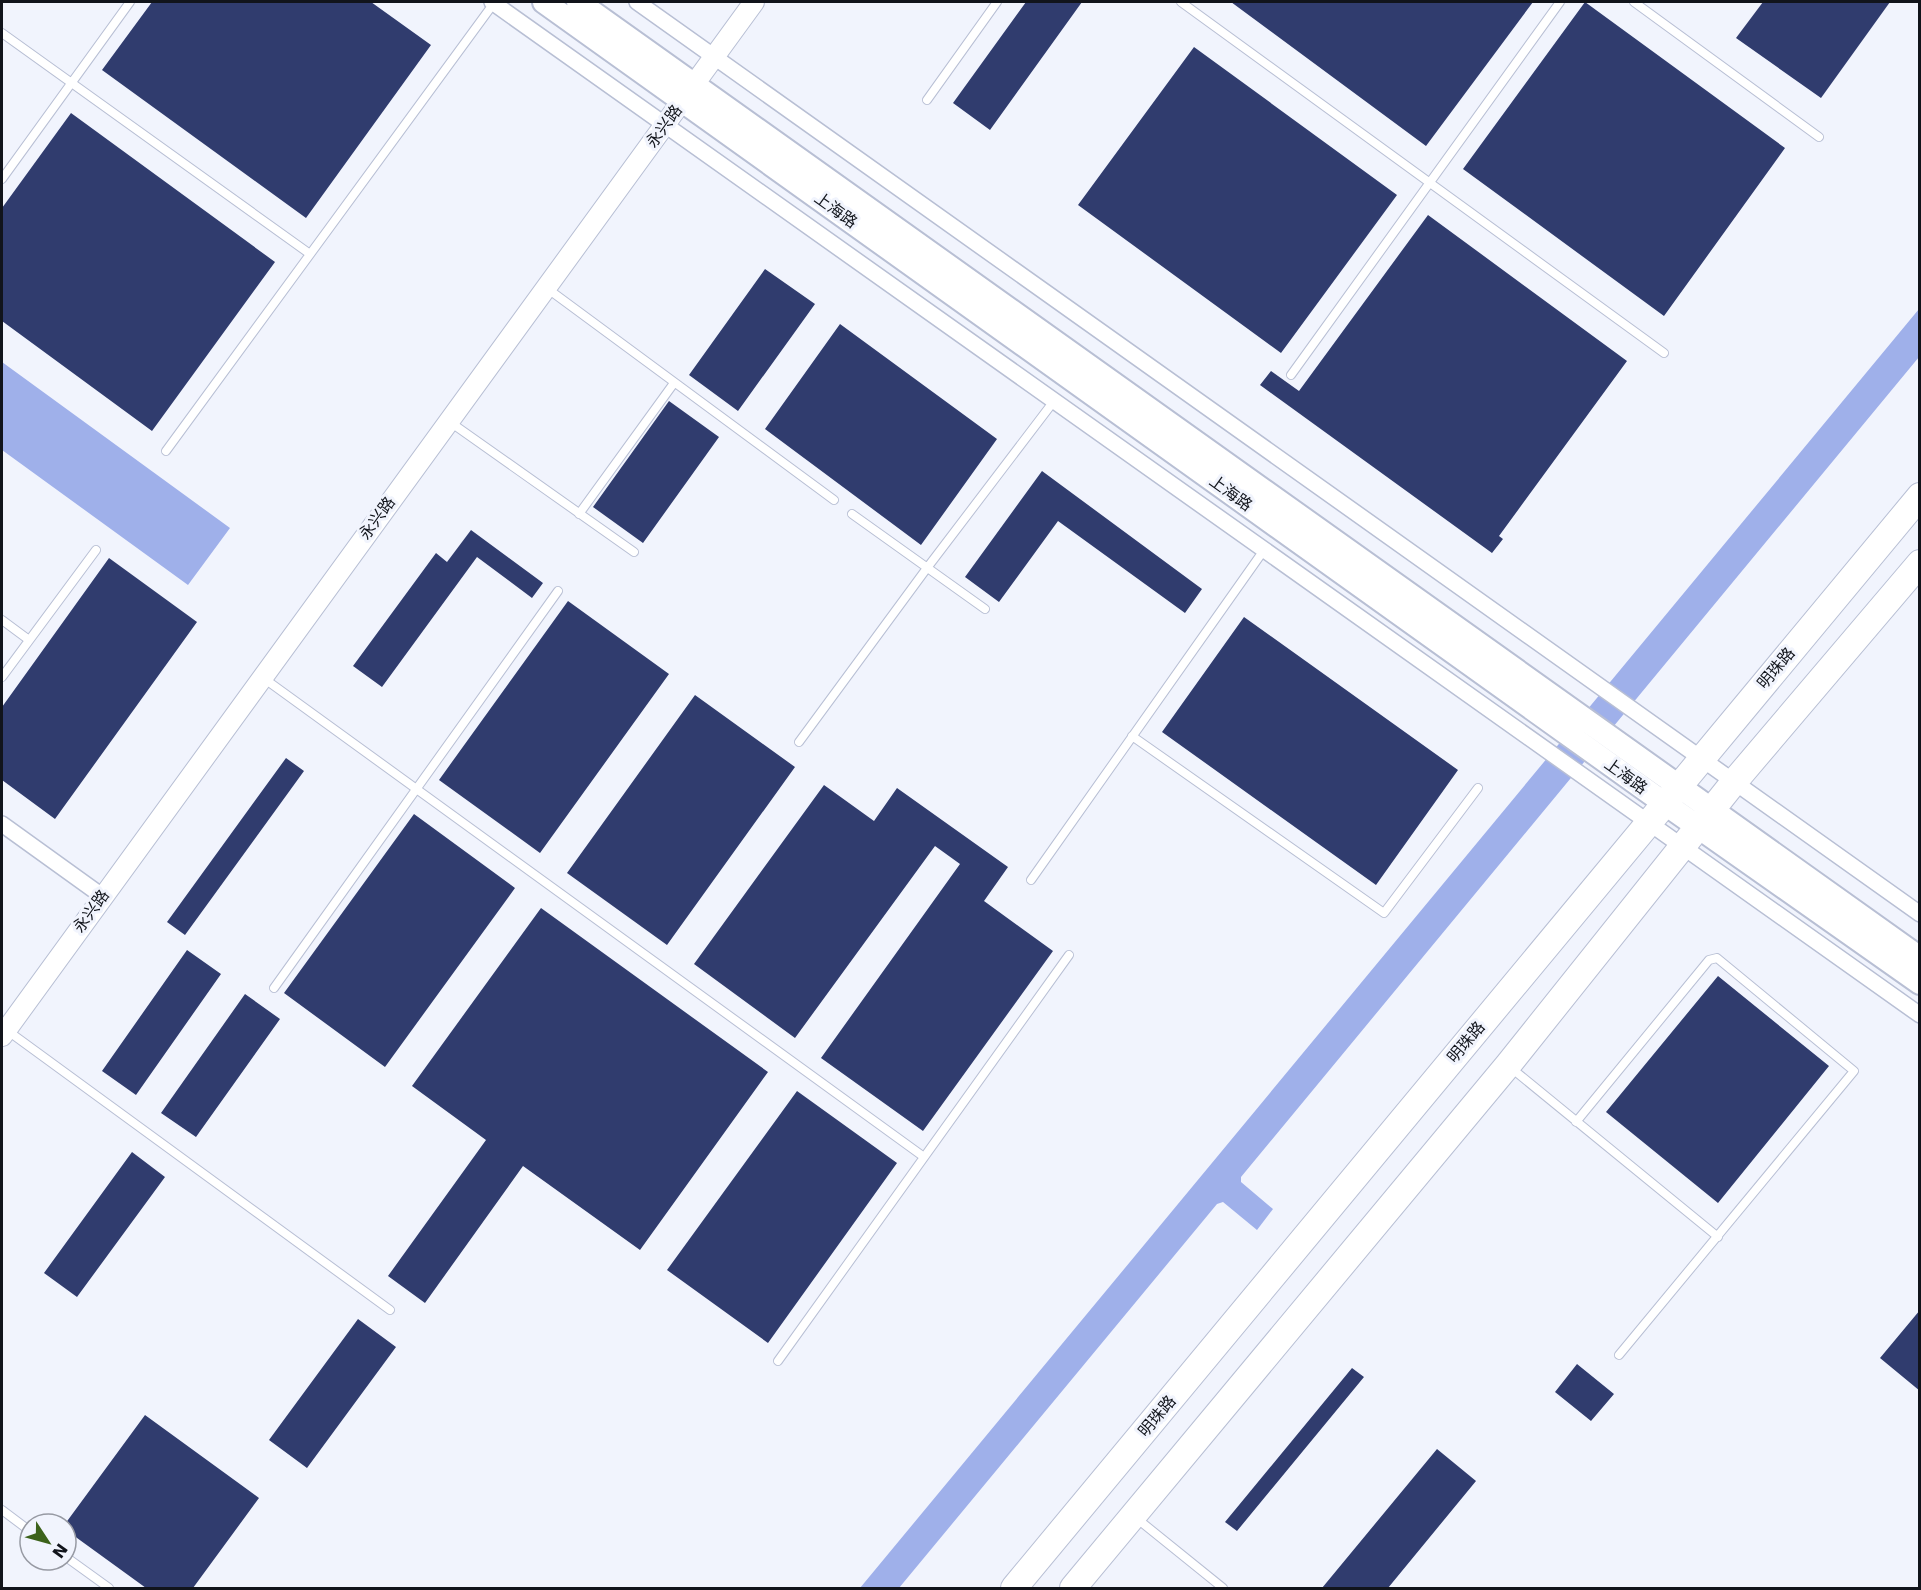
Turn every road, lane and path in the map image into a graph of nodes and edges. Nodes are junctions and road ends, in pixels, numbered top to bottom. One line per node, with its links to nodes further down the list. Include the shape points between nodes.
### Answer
1 (130, 2): 13 (lane)
2 (493, 2): 16 (street); 20 (lane)
3 (544, 2): 14 (main road, 上海路)
4 (578, 2): 14 (main road, 上海路)
5 (637, 2): 12 (street)
6 (754, 2): 12 (street, 永兴路)
7 (997, 2): 15 (lane)
8 (1181, 2): 19 (lane)
9 (1560, 2): 19 (lane)
10 (1634, 2): 17 (lane)
11 (2, 33): 13 (lane)
12 (714, 57): 14 (street, 永兴路); 45 (street)
13 (70, 83): 18 (lane); 20 (lane)
14 (688, 92): 16 (street, 永兴路); 49 (main road, 上海路)
15 (927, 99)
16 (665, 124): 21 (street, 永兴路); 25 (street)
17 (1819, 137)
18 (2, 178)
19 (1430, 182): 22 (lane); 23 (lane)
20 (310, 254): 27 (lane)
21 (546, 289): 24 (lane); 26 (street, 永兴路)
22 (1664, 352)
23 (1291, 375)
24 (674, 383): 29 (lane); 30 (lane)
25 (1054, 401): 33 (street); 36 (lane)
26 (448, 421): 30 (lane); 41 (street, 永兴路)
27 (166, 452)
28 (1920, 496): 45 (main road, 明珠路)
29 (834, 500)
30 (579, 514): 34 (lane)
31 (852, 514): 36 (lane)
32 (96, 550): 40 (lane)
33 (1264, 550): 43 (lane); 51 (street)
34 (634, 552)
35 (1920, 563): 46 (main road)
36 (927, 568): 38 (lane); 44 (lane)
37 (558, 591): 48 (lane)
38 (984, 609)
39 (2, 620): 40 (lane)
40 (29, 640): 42 (lane)
41 (261, 676): 48 (lane); 55 (street, 永兴路)
42 (2, 677)
43 (1132, 736): 47 (lane, via 1384,913); 54 (lane)
44 (799, 742)
45 (1701, 759): 46 (street); 49 (main road, 明珠路)
46 (1734, 782): 50 (main road); 56 (street)
47 (1478, 788)
48 (416, 789): 60 (lane); 65 (lane)
49 (1671, 794): 50 (main road, 上海路); 51 (main road, 明珠路)
50 (1706, 819): 53 (main road); 58 (main road, 上海路); 59 (main road, 上海路)
51 (1648, 822): 53 (street); 75 (main road, 明珠路)
52 (2, 824): 55 (street)
53 (1683, 848): 61 (street); 63 (main road)
54 (1031, 880)
55 (102, 896): 62 (street, 永兴路)
56 (1920, 914)
57 (1069, 955): 65 (lane)
58 (1920, 958)
59 (1920, 983)
60 (274, 988)
61 (1920, 1016)
62 (4, 1033): 67 (lane)
63 (1508, 1065): 64 (lane); 71 (main road)
64 (1576, 1122): 66 (lane); 66 (lane, via 1709,960 1717,958 1854,1071)
65 (924, 1157): 69 (lane)
66 (1718, 1238): 68 (lane)
67 (390, 1310)
68 (1619, 1355)
69 (777, 1361)
70 (2, 1510): 72 (lane)
71 (1133, 1516): 76 (main road); 77 (lane)
72 (18, 1522)
73 (78, 1566): 74 (lane)
74 (109, 1588)
75 (1014, 1588)
76 (1073, 1588)
77 (1223, 1588)

